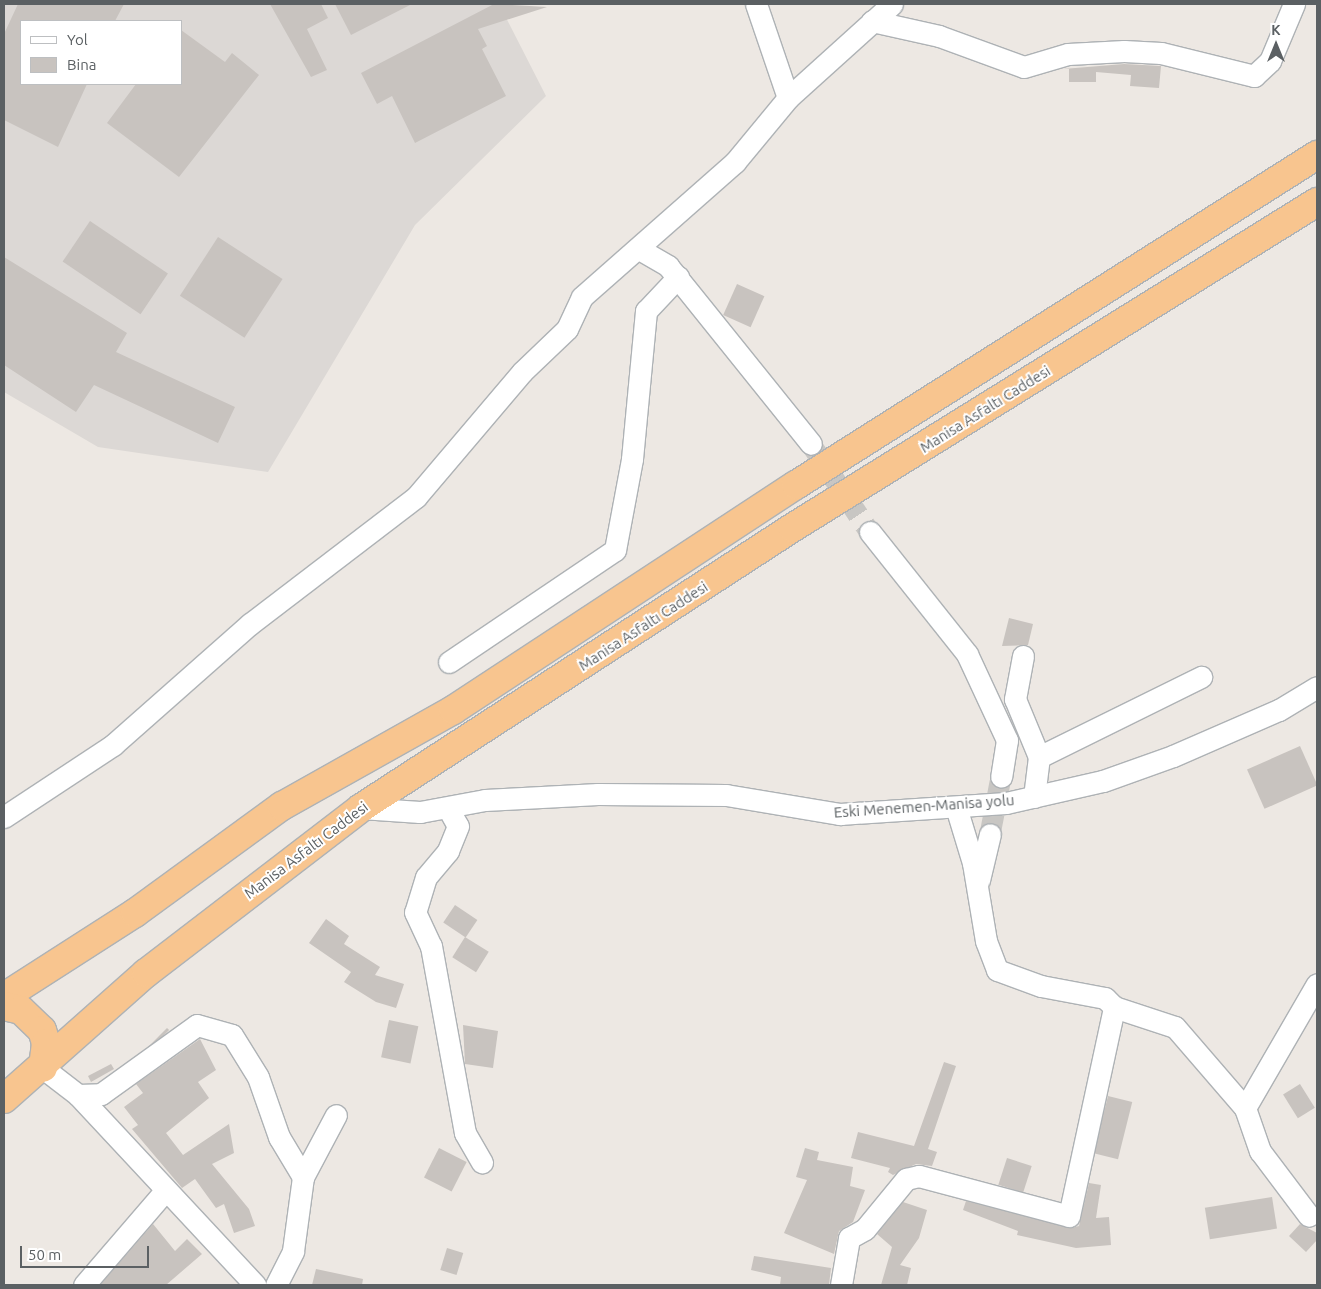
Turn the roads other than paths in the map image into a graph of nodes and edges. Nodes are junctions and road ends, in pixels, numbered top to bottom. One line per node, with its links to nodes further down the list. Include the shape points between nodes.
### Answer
1 (756, 4): 5 (street)
2 (892, 4): 4 (street)
3 (1294, 4): 4 (street, via 1270,61 1254,76 1161,52 1124,50 1068,54 1024,67 939,36)
4 (872, 21): 5 (street)
5 (788, 98): 8 (street, via 735,162)
6 (1317, 154): 26 (highway, via 796,485 454,710 282,806 135,913)
7 (1317, 202): 20 (highway, Manisa Asfaltı Caddesi, via 792,528)
8 (639, 249): 9 (street, via 668,266); 22 (street, via 582,297 567,329 522,372 416,496 250,624 113,745)
9 (678, 277): 10 (street); 13 (street, via 646,311 632,459 615,550)
10 (811, 444)
11 (870, 532): 17 (street, via 967,654 1007,740)
12 (1023, 656): 16 (street, via 1015,699)
13 (448, 662)
14 (1201, 677): 16 (street)
15 (1317, 687): 18 (street, Eski Menemen-Manisa yolu, via 1279,710 1173,756 1103,782)
16 (1039, 757): 18 (street)
17 (1001, 777)
18 (1034, 797): 19 (street, Eski Menemen-Manisa yolu)
19 (956, 807): 21 (street, Eski Menemen-Manisa yolu, via 840,814 726,795 598,794 485,800); 24 (street)
20 (361, 808): 21 (street, Eski Menemen-Manisa yolu); 29 (highway, Manisa Asfaltı Caddesi, via 146,973)
21 (449, 810): 34 (street, via 458,826 448,851 426,877 415,912 430,946 465,1133)
22 (4, 817)
23 (990, 834): 24 (street)
24 (977, 888): 28 (street, via 986,941 997,970 1041,986 1104,998)
25 (1317, 984): 32 (street)
26 (4, 997)
27 (4, 1006): 29 (highway, via 21,1010 42,1030 46,1043)
28 (1114, 1007): 32 (street, via 1175,1027); 41 (street, via 1069,1216 918,1176 906,1179 865,1229 849,1238)
29 (43, 1068): 30 (street); 31 (highway, Manisa Asfaltı Caddesi)
30 (78, 1095): 35 (street, via 101,1094 197,1025 232,1035 258,1077 278,1137); 36 (street)
31 (5, 1097)
32 (1245, 1108): 37 (street, via 1260,1152)
33 (336, 1115): 35 (street)
34 (482, 1163)
35 (303, 1177): 40 (street, via 293,1251)
36 (164, 1192): 38 (street); 39 (street)
37 (1309, 1216)
38 (84, 1285)
39 (255, 1285)
40 (276, 1285)
41 (840, 1285)

